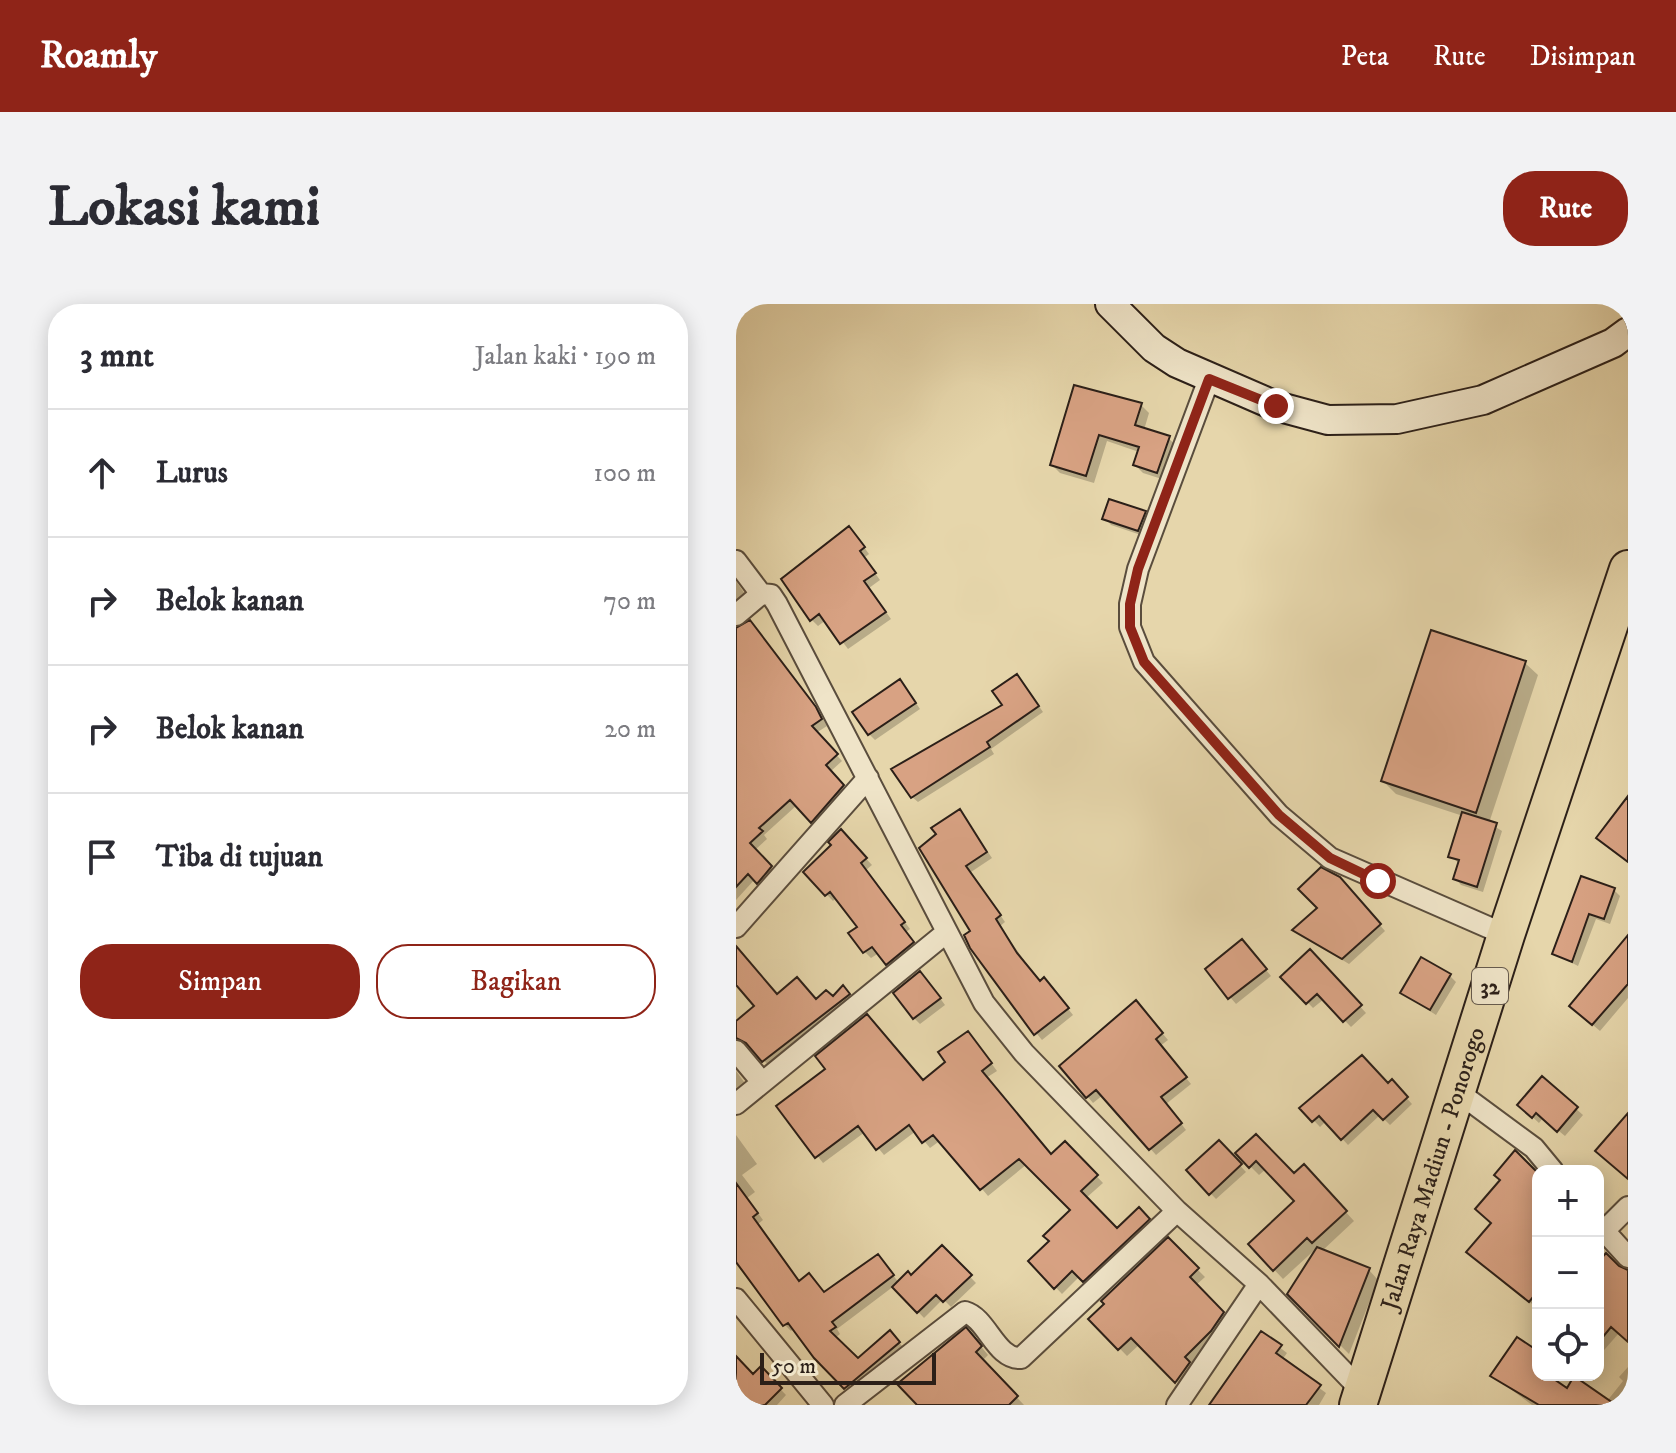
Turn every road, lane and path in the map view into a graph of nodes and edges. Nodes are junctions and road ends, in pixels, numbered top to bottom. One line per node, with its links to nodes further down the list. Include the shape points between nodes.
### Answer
1 (1110, 304): 3 (street, via 1154,348)
2 (1628, 332): 3 (street, via 1483,400 1397,419 1328,420)
3 (1209, 379): 11 (street, via 1138,569 1130,627 1144,662 1279,815 1330,858)
4 (736, 561): 6 (street)
5 (1628, 569): 11 (highway, Jalan Raya Madiun - Ponorogo / 32)
6 (761, 594): 7 (street); 8 (street, via 771,595 777,604)
7 (736, 615)
8 (868, 778): 9 (street); 10 (street)
9 (736, 927)
10 (947, 932): 13 (street); 18 (street, via 984,1003 1011,1039)
11 (1506, 935): 14 (highway, Jalan Raya Madiun - Ponorogo / 32)
12 (736, 1051): 13 (street)
13 (762, 1082): 15 (street)
14 (1458, 1092): 16 (street, via 1534,1148); 24 (highway, Jalan Raya Madiun - Ponorogo / 32)
15 (736, 1104)
16 (1548, 1165)
17 (1628, 1207): 19 (street)
18 (1177, 1211): 22 (street); 26 (street, via 1021,1358 1008,1355 974,1315 965,1312)
19 (1604, 1226)
20 (1604, 1231): 21 (street)
21 (1628, 1257)
22 (1259, 1284): 24 (street); 27 (street)
23 (736, 1300): 25 (street)
24 (1360, 1398)
25 (823, 1405)
26 (845, 1405)
27 (1177, 1405)

